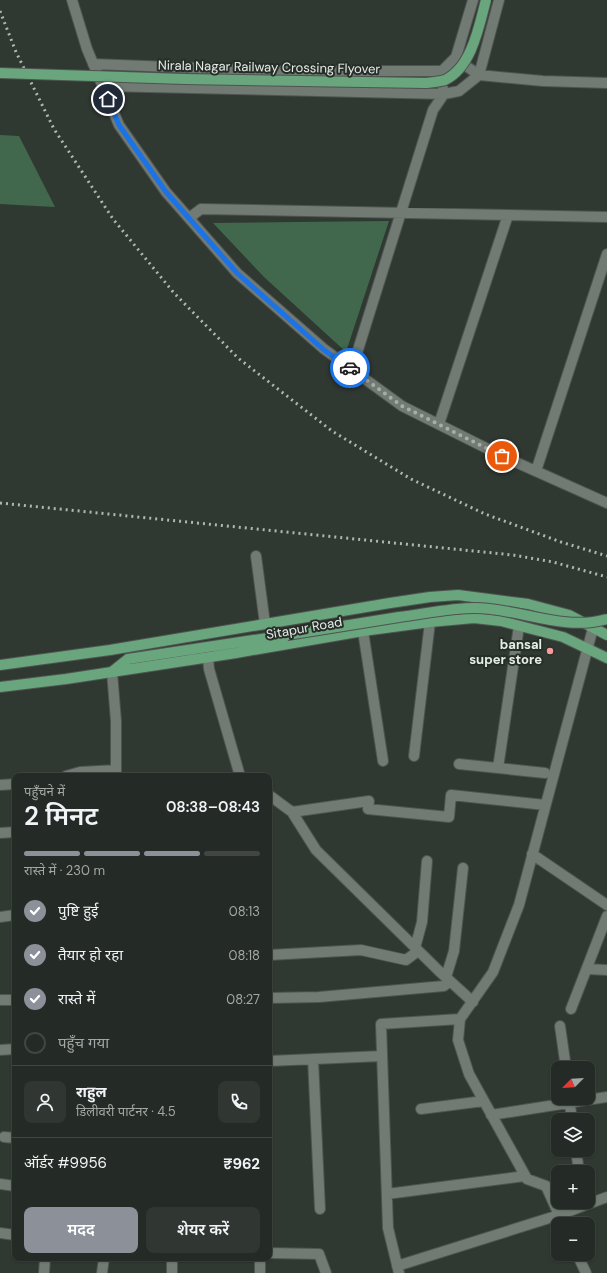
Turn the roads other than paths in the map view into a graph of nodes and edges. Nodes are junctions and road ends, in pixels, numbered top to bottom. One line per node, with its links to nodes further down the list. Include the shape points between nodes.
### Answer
1 (72, 0): 6 (street)
2 (473, 0): 5 (street)
3 (486, 0): 8 (main road, Nirala Nagar Railway Crossing Flyover, bridge, via 471,53 445,80 426,83)
4 (499, 0): 9 (street)
5 (455, 59): 7 (street); 9 (street)
6 (94, 64): 7 (street, via 275,71); 11 (street)
7 (442, 71): 12 (street)
8 (0, 73)
9 (479, 75): 10 (street); 12 (street, via 459,91)
10 (607, 83)
11 (103, 86): 12 (street); 16 (street, via 119,125 166,192)
12 (444, 94): 13 (street, via 433,110)
13 (400, 213): 14 (street); 16 (street, via 201,209); 18 (street)
14 (508, 215): 15 (street); 19 (street)
15 (607, 217)
16 (189, 218): 18 (street, via 237,273 324,350)
17 (607, 254): 20 (street)
18 (352, 370): 19 (street, via 402,406)
19 (439, 424): 20 (street)
20 (536, 471): 21 (street)
21 (607, 503)
22 (256, 556): 25 (street)
23 (607, 619): 34 (main road, bridge, via 590,623 561,622 500,610 474,608)
24 (430, 622): 26 (main road, Sitapur Road, via 474,618); 28 (main road, Sitapur Road); 38 (street)
25 (265, 624): 27 (main road, Sitapur Road, via 390,603 458,595 528,604 569,615); 31 (main road, Sitapur Road)
26 (519, 626): 30 (main road, Sitapur Road, via 563,637); 41 (street)
27 (593, 628): 29 (main road, Sitapur Road); 30 (street)
28 (363, 631): 32 (main road, Sitapur Road); 39 (street)
29 (607, 635)
30 (587, 648): 33 (main road, Sitapur Road); 49 (street)
31 (110, 650): 34 (main road); 35 (main road, Sitapur Road)
32 (208, 658): 36 (main road, Sitapur Road); 44 (street)
33 (607, 658)
34 (128, 659): 36 (main road)
35 (0, 665)
36 (112, 672): 37 (main road, Sitapur Road); 43 (street, via 116,721)
37 (0, 687)
38 (414, 756)
39 (383, 761)
40 (459, 764): 41 (street)
41 (498, 768): 45 (street)
42 (76, 773): 43 (street)
43 (116, 773)
44 (239, 773)
45 (545, 773)
46 (12, 784): 47 (street)
47 (0, 785)
48 (272, 797): 50 (street)
49 (545, 805): 50 (street, via 451,795 449,817 368,809 369,802); 53 (street)
50 (292, 812): 60 (street, via 316,850)
51 (12, 832): 52 (street)
52 (0, 833)
53 (532, 854): 56 (street); 68 (street, via 519,905 493,972)
54 (427, 861): 60 (street)
55 (463, 868): 64 (street, via 454,950)
56 (607, 905)
57 (12, 915): 59 (street)
58 (607, 916): 62 (street)
59 (0, 917)
60 (417, 949): 61 (street, via 406,960 361,950); 64 (street)
61 (272, 955)
62 (587, 969): 63 (street); 69 (street)
63 (607, 970)
64 (448, 979): 65 (street, via 444,986 319,997); 68 (street)
65 (272, 998)
66 (0, 1000): 67 (street)
67 (12, 1000)
68 (473, 1002): 70 (street)
69 (572, 1009)
70 (460, 1019): 74 (street, via 380,1024); 80 (street, via 458,1040 469,1074)
71 (560, 1026): 77 (street)
72 (12, 1049): 73 (street)
73 (0, 1050)
74 (382, 1056): 75 (street); 89 (street)
75 (313, 1059): 76 (street); 91 (street)
76 (272, 1061)
77 (565, 1061)
78 (607, 1097): 79 (street)
79 (595, 1098)
80 (484, 1101): 82 (street); 83 (street)
81 (551, 1104): 83 (street)
82 (421, 1109)
83 (491, 1115): 86 (street)
84 (4, 1137): 85 (street)
85 (12, 1138)
86 (525, 1176): 89 (street); 92 (street, via 546,1186)
87 (0, 1184): 88 (street)
88 (12, 1186)
89 (387, 1194): 103 (street, via 388,1228)
90 (607, 1198): 93 (street)
91 (320, 1209)
92 (560, 1217)
93 (567, 1217)
94 (551, 1223): 103 (street)
95 (0, 1233): 96 (street)
96 (12, 1234)
97 (272, 1253): 108 (street, via 319,1254)
98 (45, 1261): 104 (street)
99 (104, 1261): 105 (street)
100 (172, 1261): 106 (street)
101 (260, 1261): 107 (street)
102 (580, 1261): 109 (street)
103 (398, 1269)
104 (44, 1273)
105 (102, 1273)
106 (172, 1273)
107 (260, 1273)
108 (326, 1273)
109 (585, 1273)

